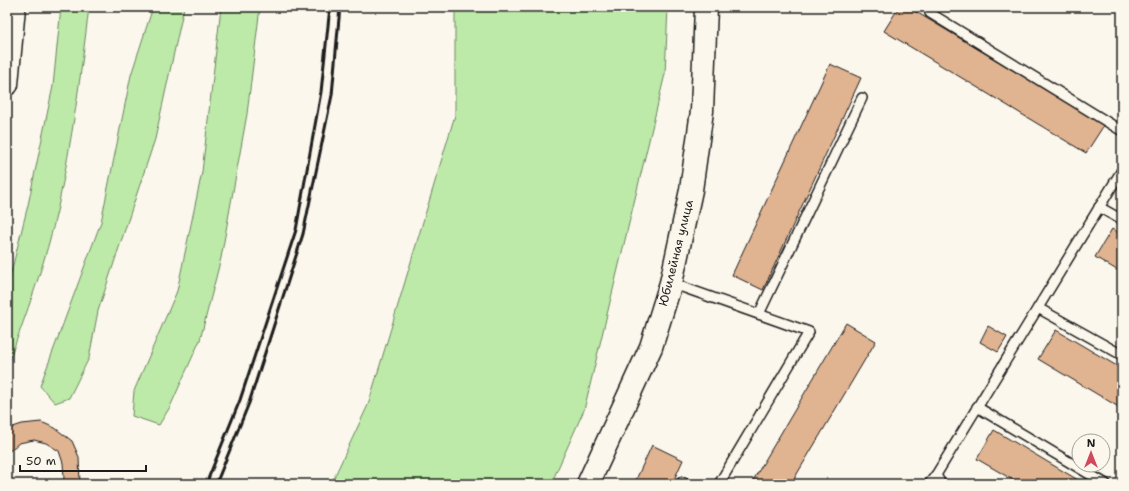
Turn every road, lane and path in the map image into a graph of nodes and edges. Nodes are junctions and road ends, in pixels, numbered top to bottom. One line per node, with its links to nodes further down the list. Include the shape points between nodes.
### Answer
1 (706, 7): 10 (street, Юбилейная улица, via 702,111 691,190)
2 (19, 11): 4 (street)
3 (930, 13): 6 (lane)
4 (7, 84)
5 (862, 98): 12 (lane)
6 (1122, 130)
7 (1122, 170): 8 (lane)
8 (1099, 207): 9 (lane); 11 (lane)
9 (1122, 220)
10 (671, 283): 12 (lane); 16 (street, Юбилейная улица, via 651,347)
11 (1038, 308): 13 (lane); 14 (lane)
12 (759, 314): 19 (lane, via 809,332)
13 (1122, 355)
14 (977, 407): 15 (lane); 24 (lane)
15 (936, 475): 20 (lane); 21 (lane)
16 (588, 484)
17 (681, 484): 18 (lane)
18 (686, 484)
19 (719, 484)
20 (928, 484)
21 (942, 484)
22 (967, 484): 23 (path, via 970,480)
23 (976, 484)
24 (1106, 484)

